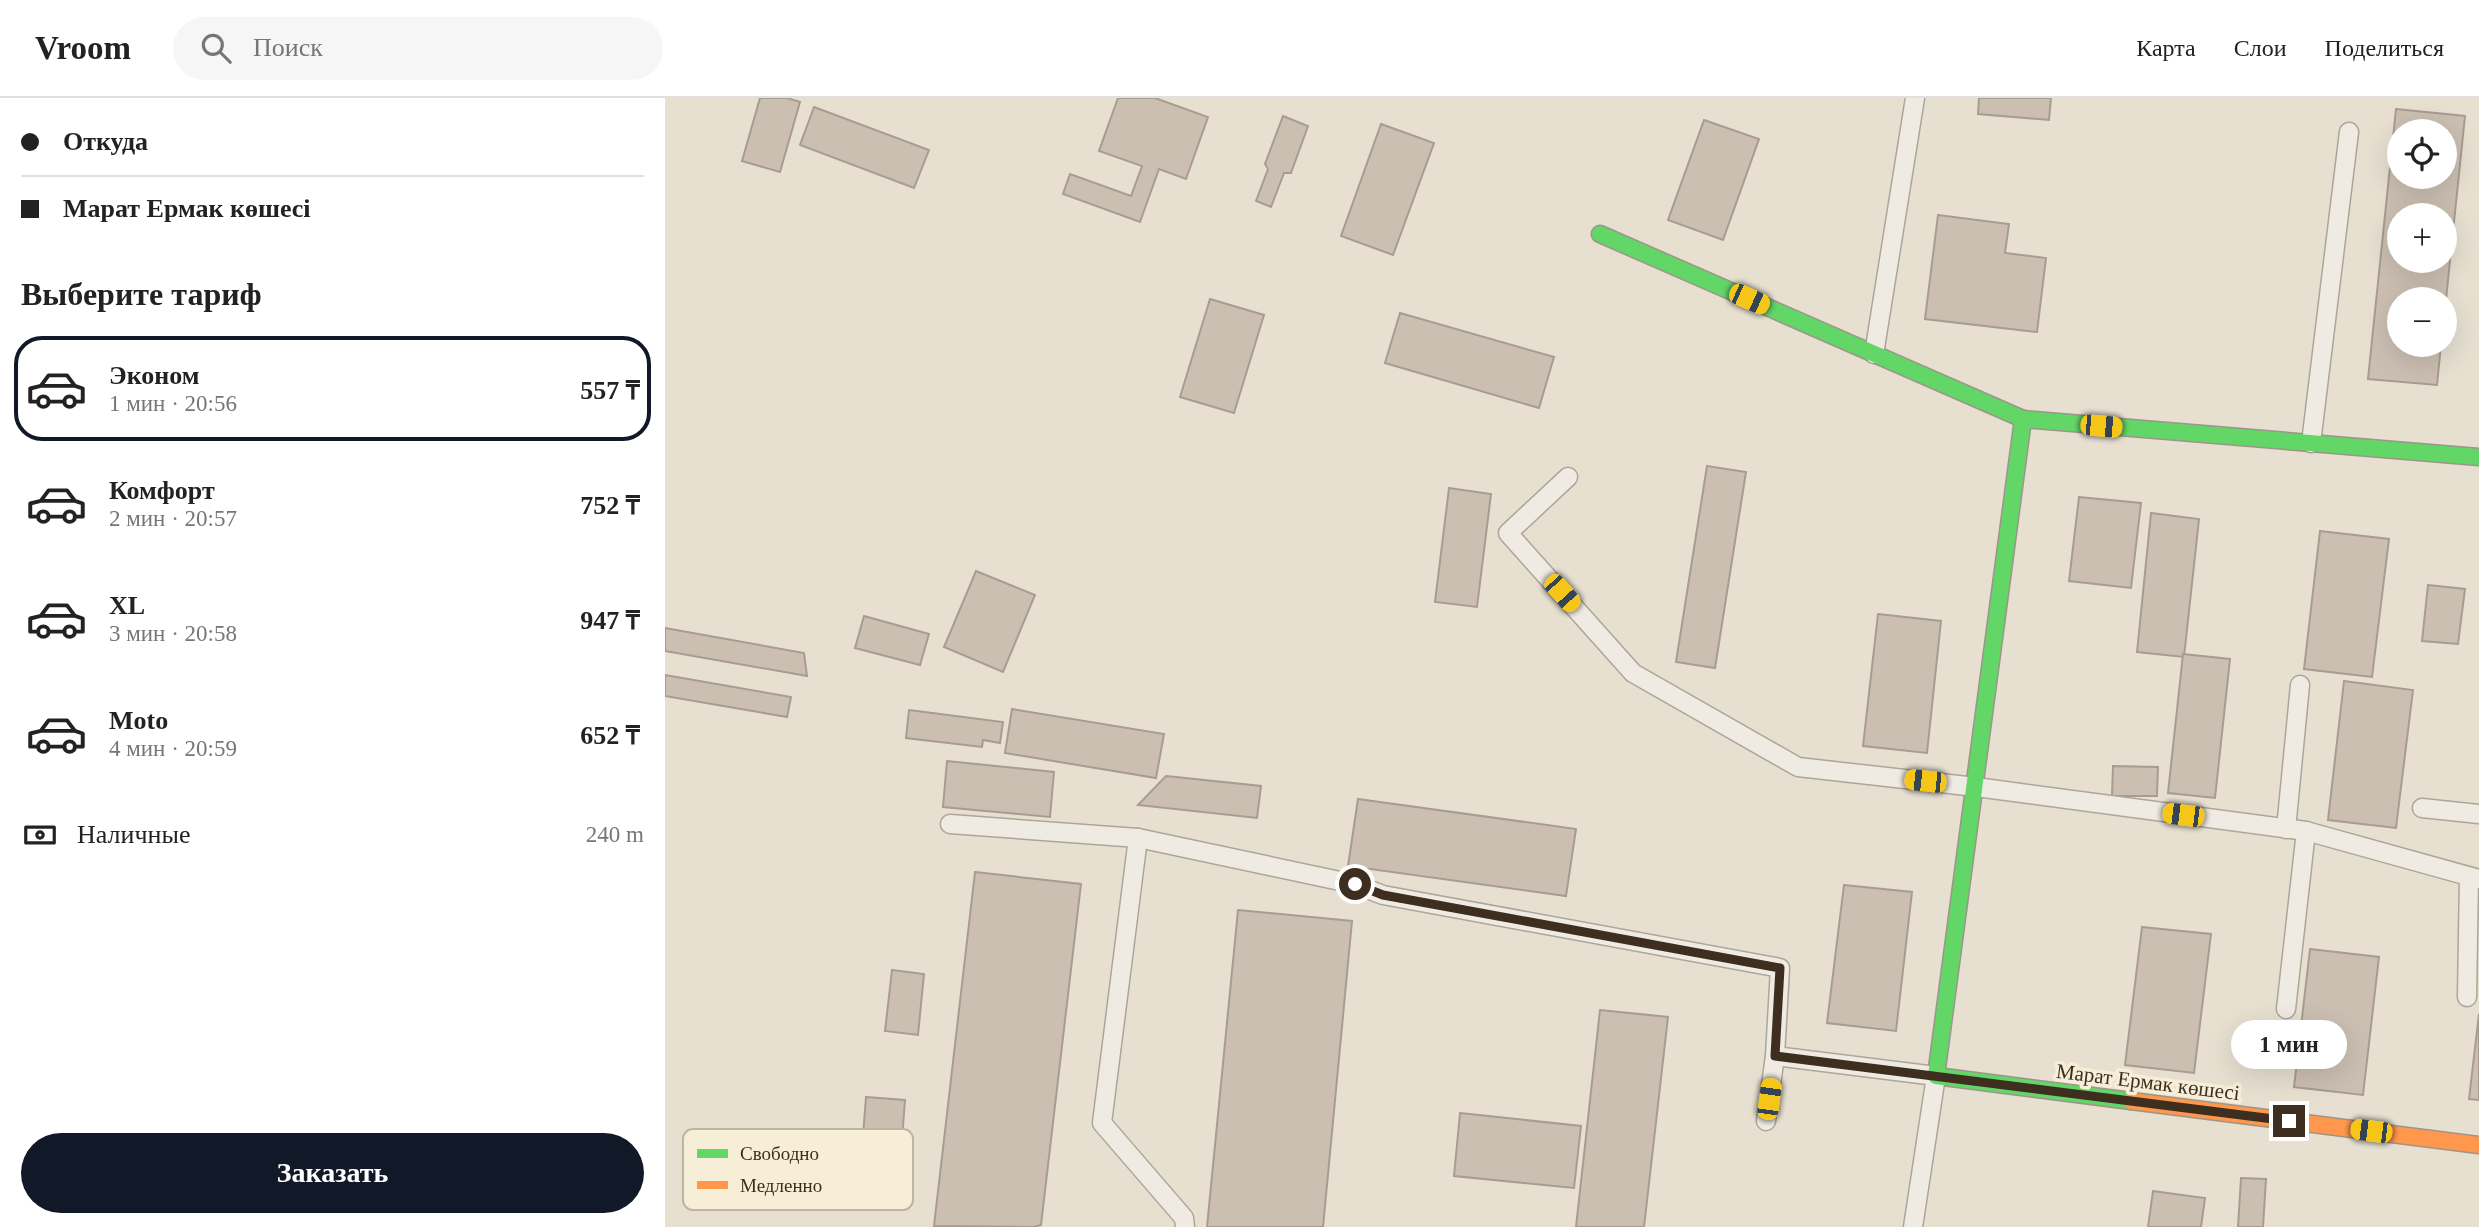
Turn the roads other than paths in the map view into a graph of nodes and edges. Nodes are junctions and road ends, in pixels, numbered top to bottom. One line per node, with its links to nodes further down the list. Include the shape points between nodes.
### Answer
1 (1915, 98): 4 (lane)
2 (2349, 132): 6 (lane)
3 (1600, 234): 4 (street)
4 (1874, 354): 5 (street)
5 (2022, 419): 6 (street); 10 (street)
6 (2311, 443): 7 (street)
7 (2479, 457)
8 (1568, 477): 10 (lane, via 1508,533 1633,673 1798,768)
9 (2300, 685): 14 (lane)
10 (1976, 787): 14 (lane); 21 (street)
11 (2422, 808): 12 (lane)
12 (2479, 814)
13 (950, 824): 16 (lane)
14 (2286, 828): 15 (lane)
15 (2306, 831): 17 (lane); 19 (lane)
16 (1138, 838): 20 (lane, via 1355,884 1383,895 1780,968); 24 (lane, via 1102,1123 1184,1218)
17 (2474, 878): 18 (lane)
18 (2467, 997)
19 (2286, 1009)
20 (1775, 1056): 21 (lane); 22 (lane)
21 (1937, 1076): 23 (street, Марат Ермак көшесі); 25 (lane)
22 (1766, 1121)
23 (2479, 1145)
24 (1185, 1227)
25 (1913, 1227)

